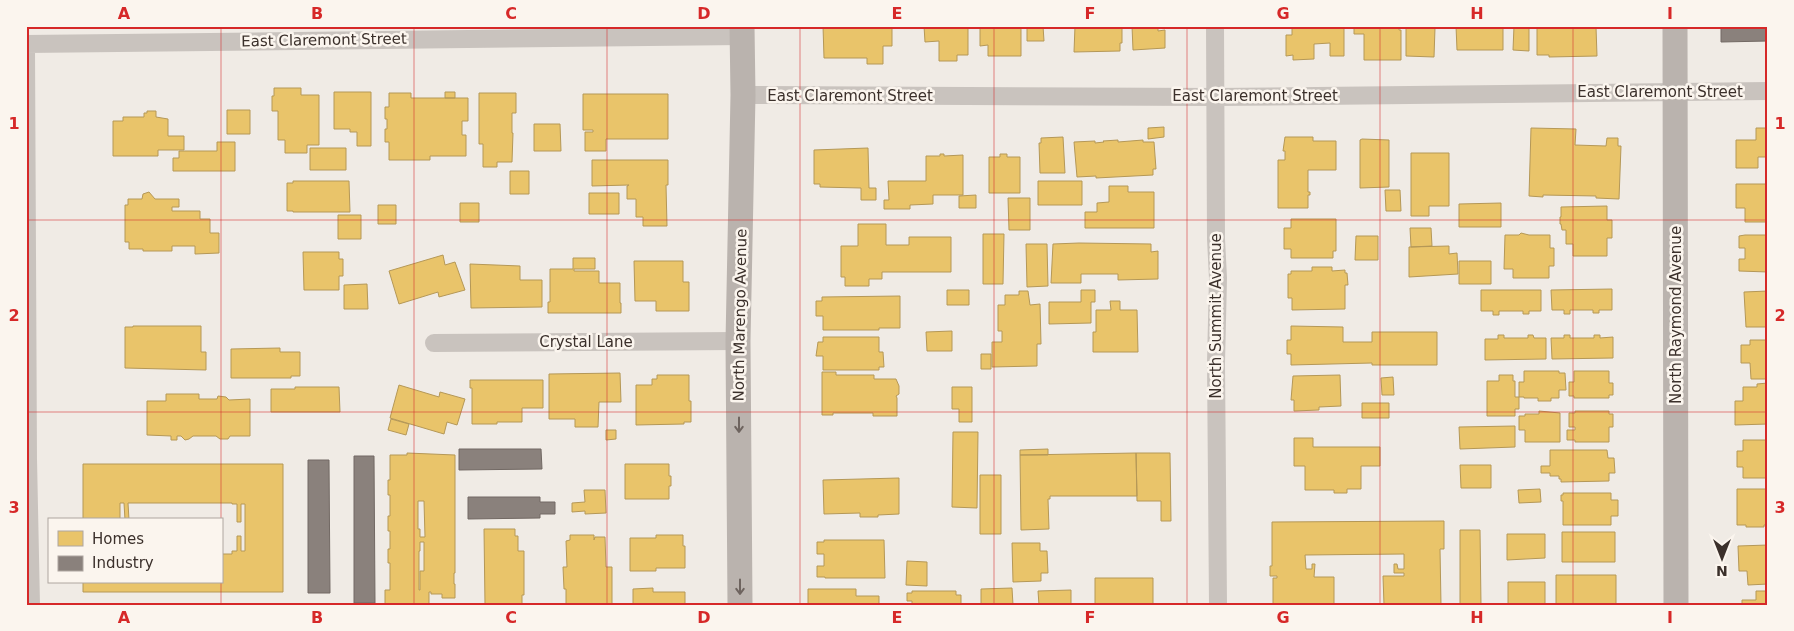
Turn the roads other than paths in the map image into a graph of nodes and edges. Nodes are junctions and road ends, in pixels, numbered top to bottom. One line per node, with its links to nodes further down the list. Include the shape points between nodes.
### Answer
1 (1215, 26): 9 (street, North Summit Avenue)
2 (1675, 26): 6 (street, North Raymond Avenue)
3 (742, 31): 4 (street, East Claremont Street); 8 (street, North Marengo Avenue)
4 (26, 44)
5 (26, 48): 12 (street)
6 (1676, 91): 7 (street, East Claremont Street); 9 (street, East Claremont Street); 15 (street, North Raymond Avenue)
7 (1768, 91)
8 (743, 95): 9 (street, East Claremont Street); 10 (street, North Marengo Avenue)
9 (1216, 97): 14 (street, North Summit Avenue)
10 (738, 341): 11 (street, Crystal Lane); 13 (street, North Marengo Avenue, one-way to 13)
11 (434, 343)
12 (31, 605)
13 (740, 605)
14 (1218, 605)
15 (1676, 605)

